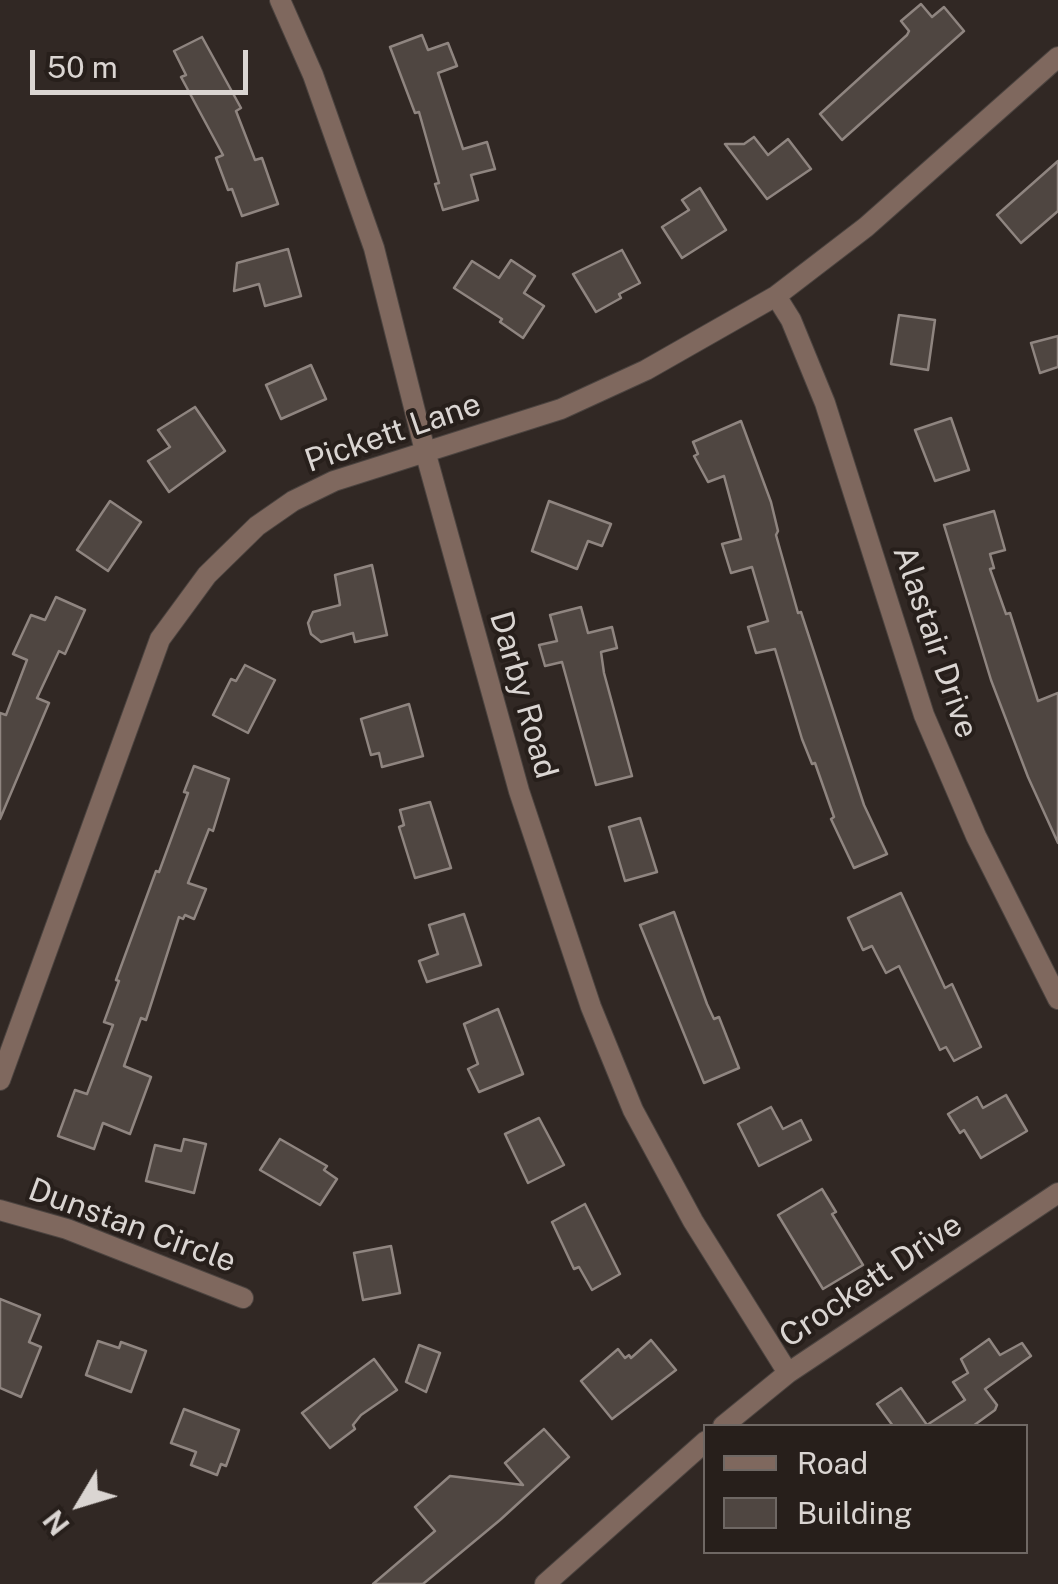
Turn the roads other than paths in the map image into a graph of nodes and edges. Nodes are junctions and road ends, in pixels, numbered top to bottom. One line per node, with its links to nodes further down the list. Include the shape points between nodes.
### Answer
1 (280, 0): 4 (street, Darby Road, via 314,75 374,248)
2 (1058, 58): 3 (street, Pickett Lane, via 866,227)
3 (776, 296): 4 (street, Pickett Lane, via 646,370 561,409); 5 (street, Alastair Drive, via 825,404 924,715)
4 (425, 451): 6 (street, Pickett Lane, via 292,501 207,575 160,639); 10 (street, Darby Road, via 518,792 591,1008 633,1110 692,1221)
5 (1058, 999)
6 (0, 1080)
7 (1058, 1193): 10 (street, Crockett Drive)
8 (0, 1210): 9 (street, Dunstan Circle)
9 (243, 1298)
10 (788, 1373): 11 (street, Crockett Drive)
11 (725, 1424)
12 (703, 1444): 13 (street)
13 (545, 1584)

